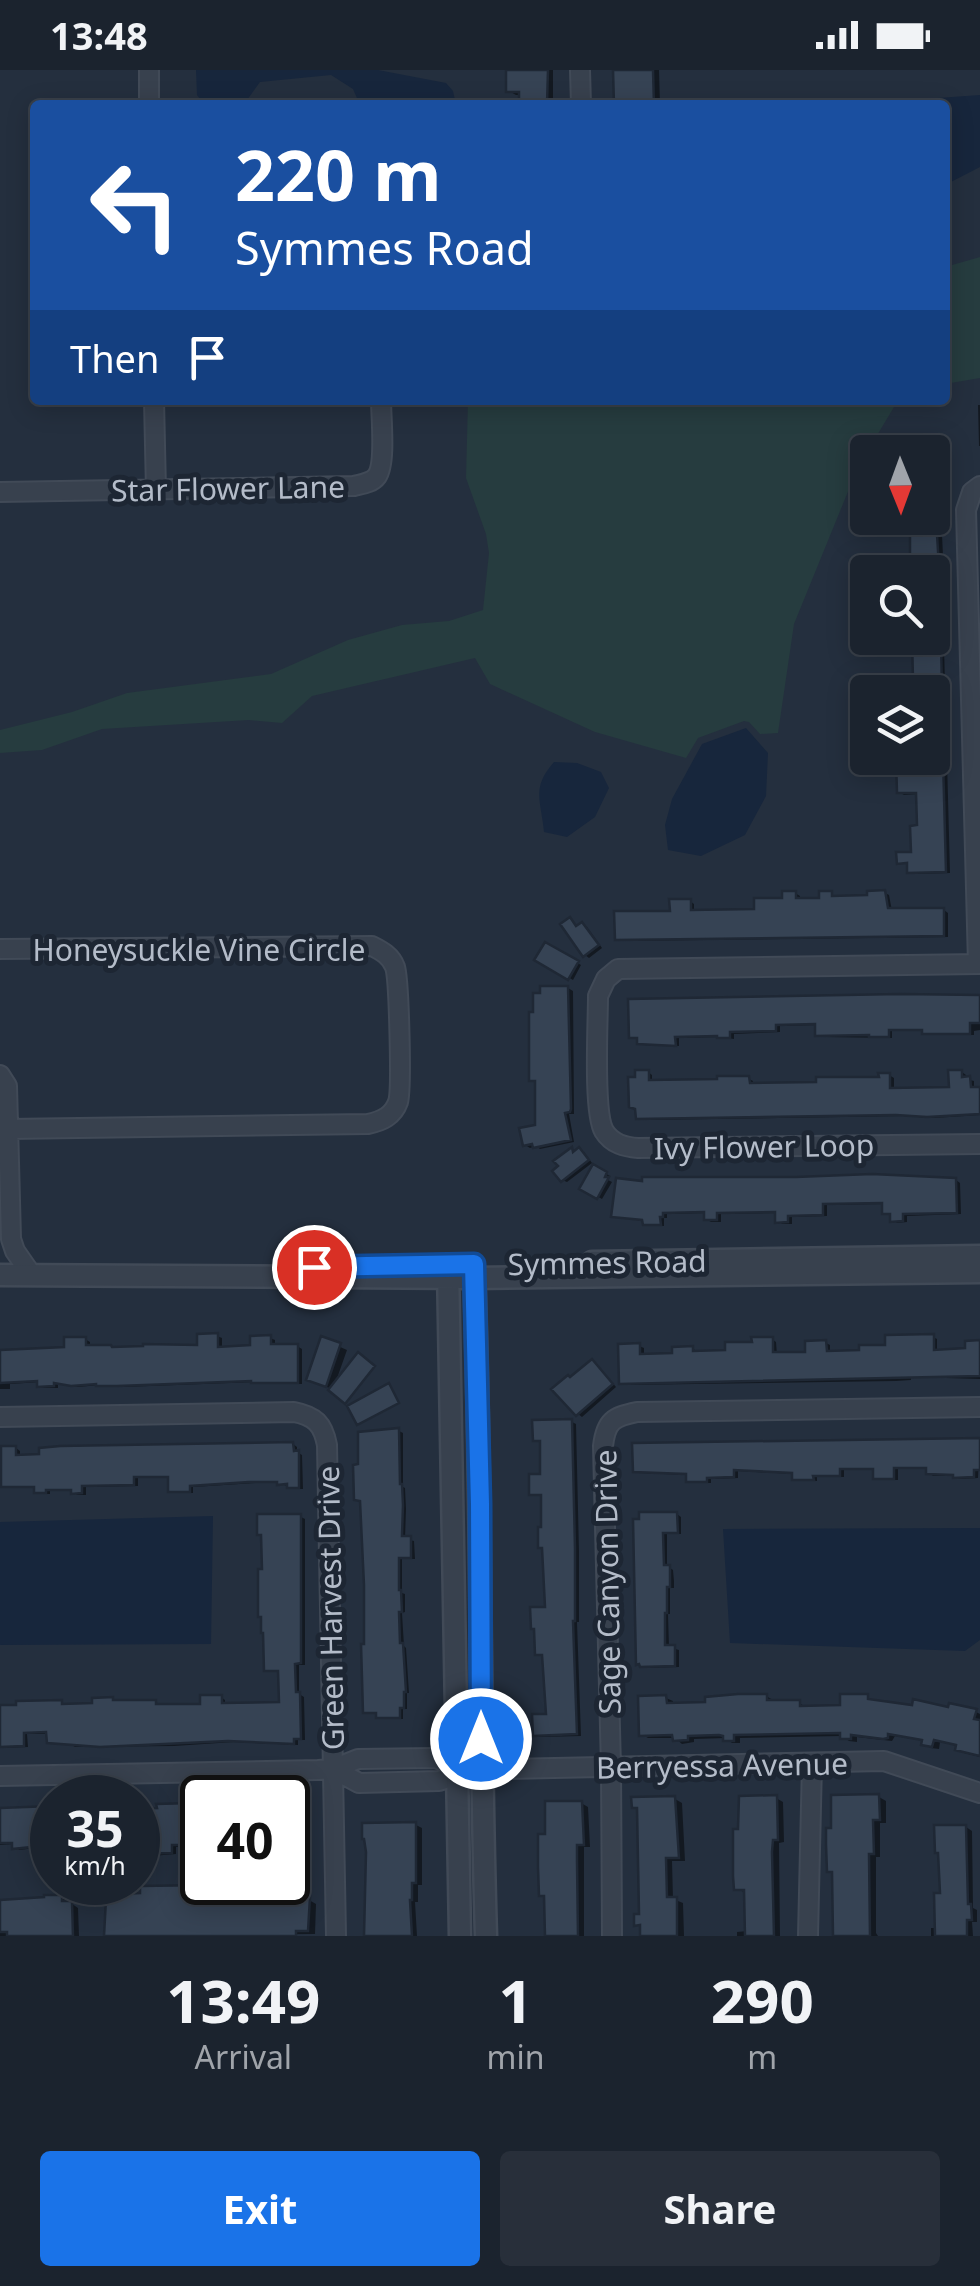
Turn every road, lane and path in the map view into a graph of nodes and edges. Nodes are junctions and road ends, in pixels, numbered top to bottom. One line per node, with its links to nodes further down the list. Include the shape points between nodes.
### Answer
1 (149, 70): 3 (street)
2 (580, 70): 4 (street)
3 (149, 100)
4 (581, 100)
5 (154, 405): 8 (street)
6 (380, 405): 8 (street, Star Flower Lane, via 381,464 368,483)
7 (980, 486): 11 (street, Ivy Flower Loop, via 966,510)
8 (156, 491): 9 (street, Star Flower Lane)
9 (0, 492)
10 (0, 949): 13 (street, Honeysuckle Vine Circle, via 372,946 391,959 397,978 399,1094 382,1120)
11 (979, 964): 14 (street, Ivy Flower Loop, via 618,969 598,996 598,1112 610,1139 628,1147)
12 (0, 1075): 13 (street, via 7,1086)
13 (8, 1129): 19 (street, via 11,1239)
14 (980, 1144)
15 (980, 1256): 17 (street, Symmes Road)
16 (448, 1271): 17 (street, Symmes Road); 19 (street, Symmes Road); 27 (street)
17 (474, 1271): 18 (street, Symmes Road); 26 (street)
18 (980, 1272)
19 (31, 1274): 20 (street, Symmes Road)
20 (0, 1275)
21 (980, 1407): 24 (street, Sage Canyon Drive, via 638,1412 613,1420 603,1446)
22 (0, 1417): 25 (street, Green Harvest Drive, via 294,1412 318,1421 327,1445)
23 (812, 1763): 24 (street, Berryessa Avenue); 29 (street, Berryessa Avenue, via 884,1761); 34 (street)
24 (611, 1768): 26 (street, Berryessa Avenue); 33 (street, Sage Canyon Drive)
25 (333, 1769): 27 (street, Berryessa Avenue, via 358,1759 434,1758); 28 (street, Berryessa Avenue); 30 (street, Green Harvest Drive)
26 (482, 1769): 27 (street, Berryessa Avenue); 32 (street)
27 (458, 1770): 31 (street)
28 (0, 1776)
29 (980, 1793)
30 (336, 1936)
31 (460, 1936)
32 (486, 1936)
33 (612, 1936)
34 (808, 1936)

